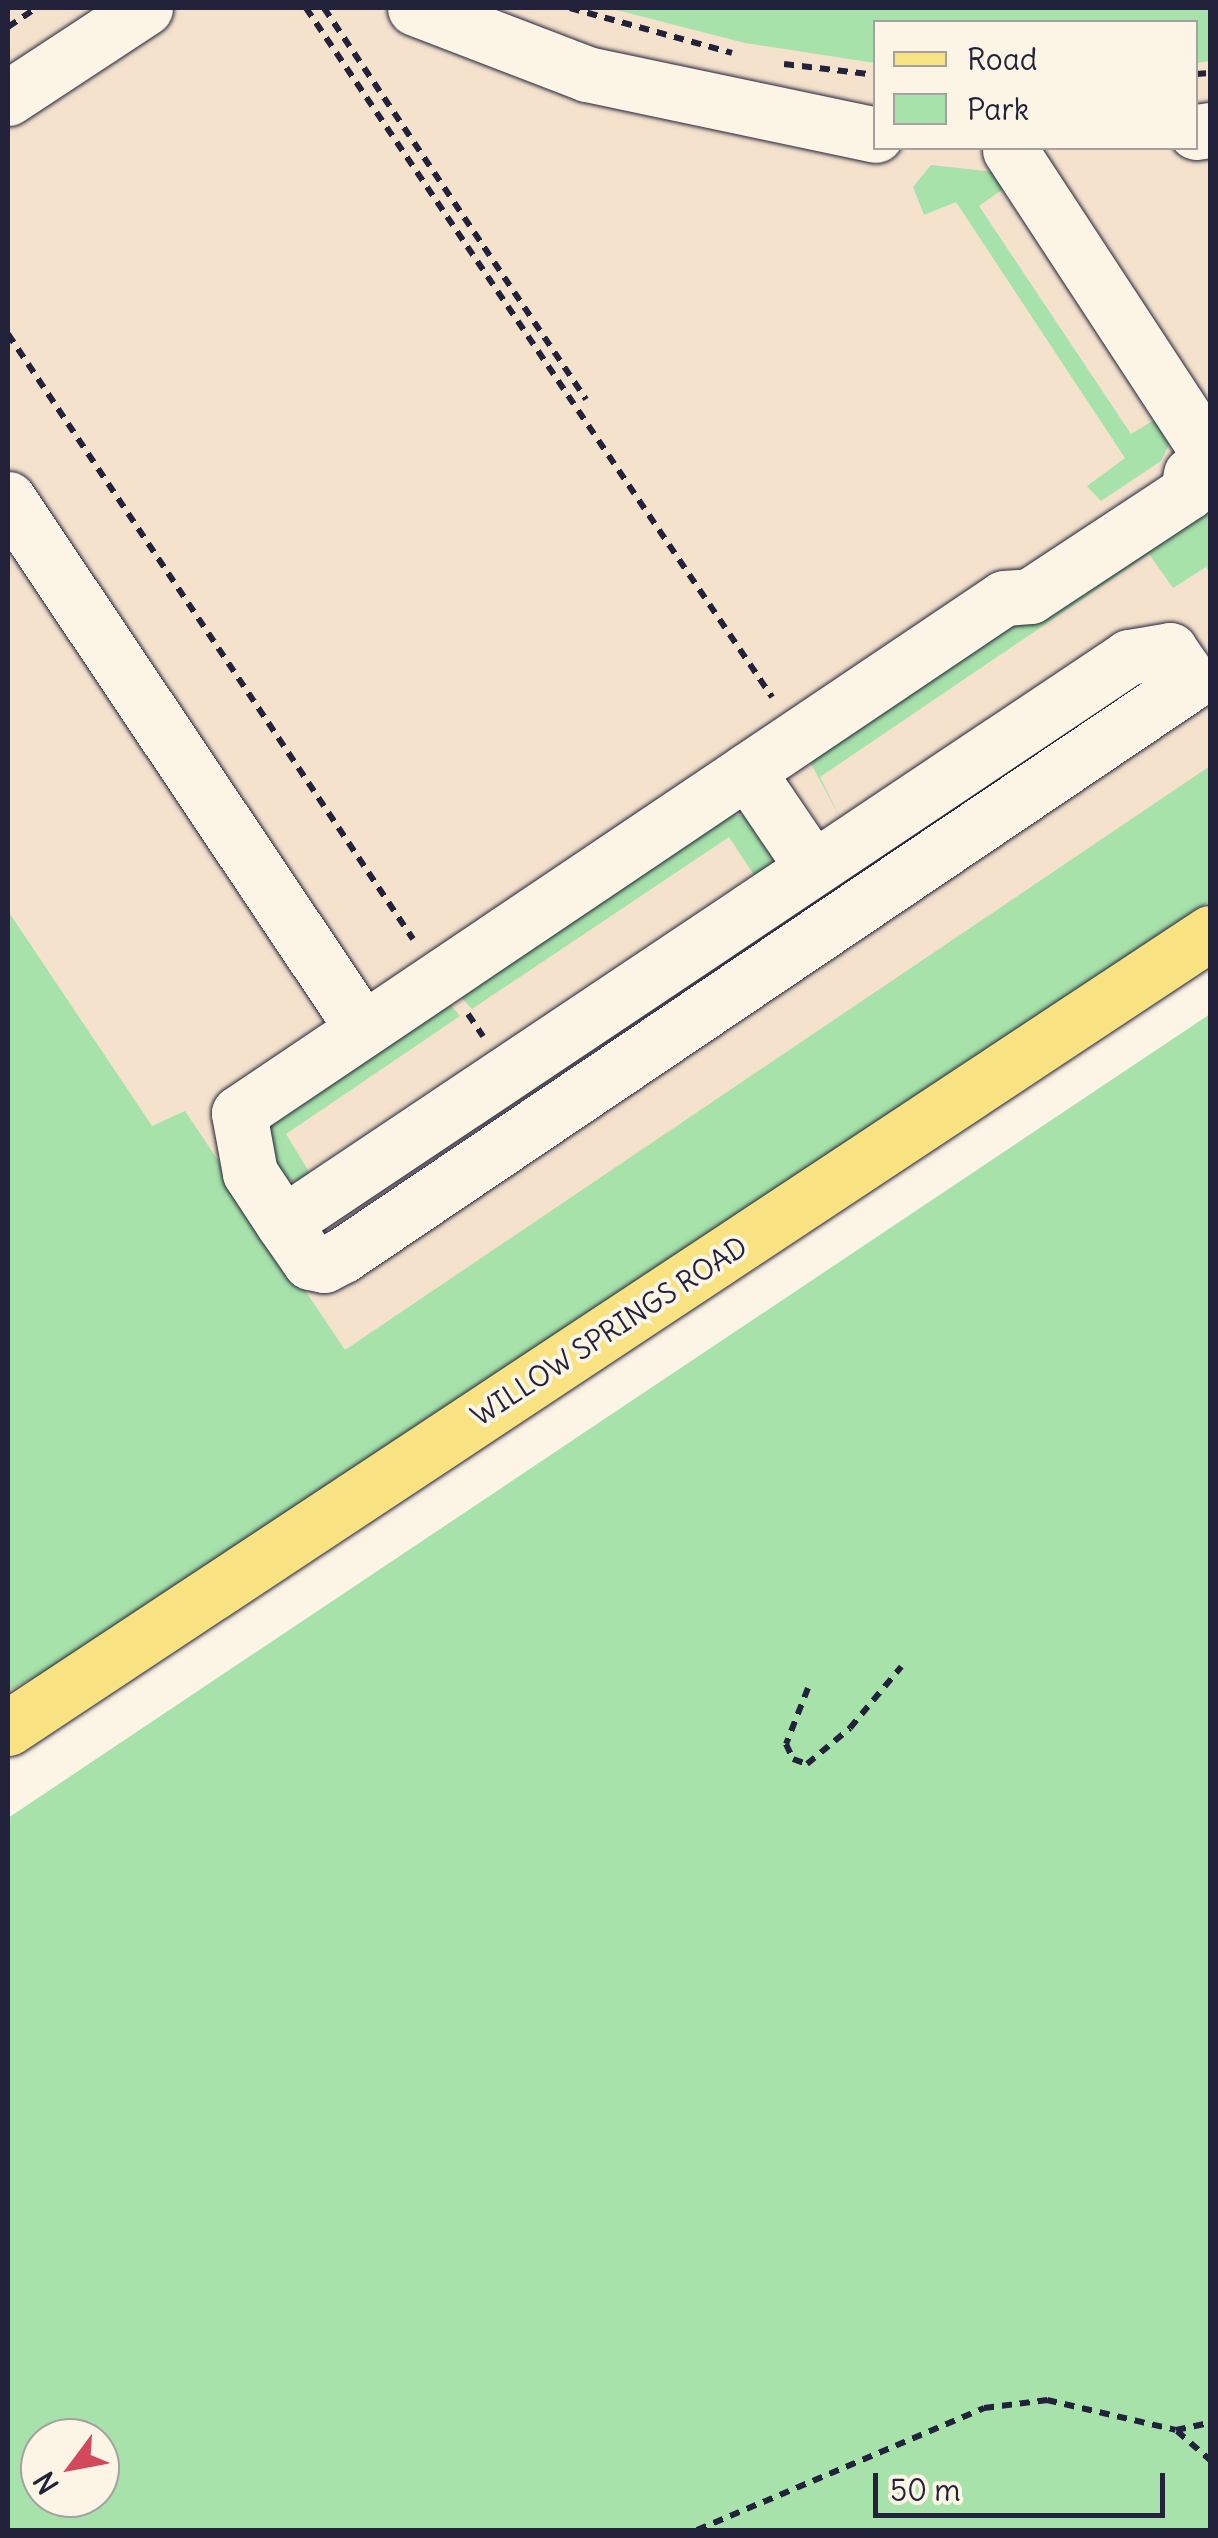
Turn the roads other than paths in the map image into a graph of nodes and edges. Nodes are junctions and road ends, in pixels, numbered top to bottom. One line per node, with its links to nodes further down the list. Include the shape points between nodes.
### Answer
1 (145, 8): 3 (lane)
2 (415, 8): 4 (lane, via 587,74)
3 (8, 98)
4 (873, 134)
5 (1012, 150): 6 (lane)
6 (1204, 464): 9 (lane, via 1172,470 1017,568 1004,598)
7 (8, 500): 13 (lane)
8 (996, 746): 10 (lane); 10 (lane, via 1129,657 1170,650 1192,682); 11 (lane)
9 (747, 771): 11 (lane); 13 (lane)
10 (1028, 793): 14 (lane, via 343,1255 324,1265 310,1262)
11 (814, 868): 14 (lane)
12 (1210, 933): 15 (main road, WILLOW SPRINGS ROAD)
13 (363, 1030): 14 (lane, via 239,1113 250,1173)
14 (284, 1222)
15 (8, 1728)

